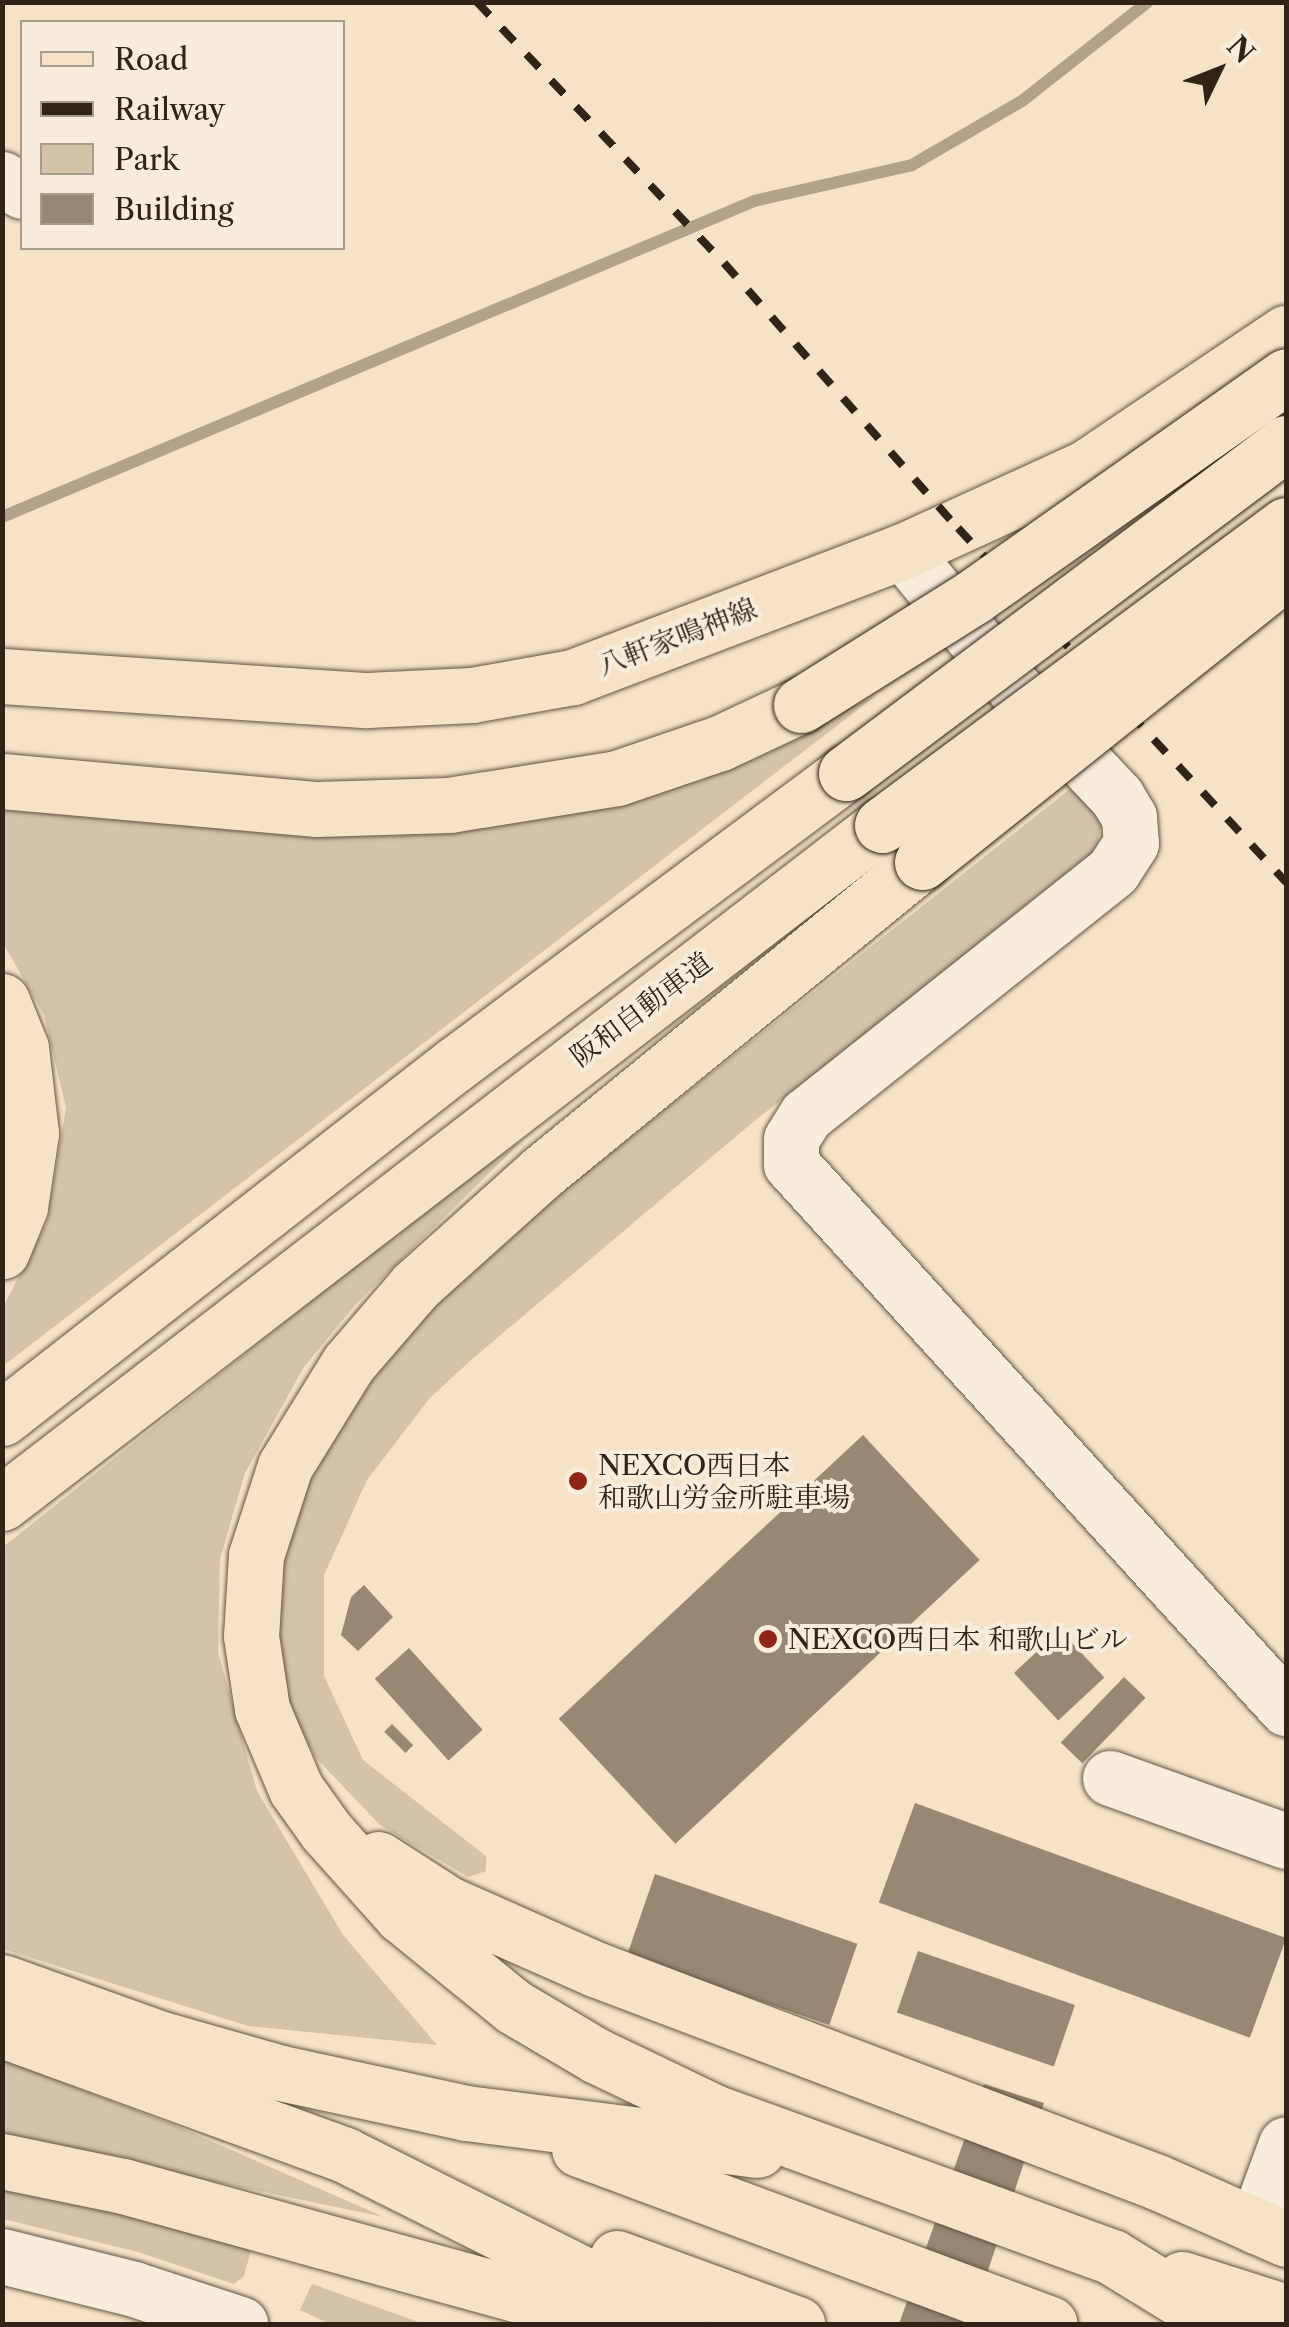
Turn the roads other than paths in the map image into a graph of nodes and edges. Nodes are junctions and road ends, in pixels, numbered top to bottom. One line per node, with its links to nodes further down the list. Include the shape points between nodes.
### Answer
1 (1286, 332): 5 (main road, 八軒家鳴神線, via 1087,467)
2 (1286, 376): 8 (main road, bridge, via 974,597 801,705 720,743 618,778 449,806 317,810)
3 (1286, 443): 11 (main road, bridge, via 454,1065)
4 (1286, 525): 12 (main road, 阪和自動車道, bridge, via 882,825)
5 (903, 551): 7 (main road, 八軒家鳴神線, via 573,677 511,690 348,700); 13 (street, via 1016,689 1118,797 1130,817 1131,843 1113,872 806,1115 790,1139 792,1164)
6 (1286, 571): 14 (main road, bridge, via 542,1172 415,1286 328,1390 284,1466 256,1555 252,1636)
7 (2, 676)
8 (2, 780)
9 (2, 1001): 10 (main road, via 21,1048 31,1133 20,1207)
10 (2, 1252)
11 (2, 1418)
12 (2, 1503)
13 (1286, 1708)
14 (274, 1742): 22 (main road, via 296,1789 354,1864 473,1977 596,2056); 25 (main road, via 335,1824 448,1904 595,1969)
15 (1110, 1778): 16 (street)
16 (1286, 1841)
17 (2, 1982): 19 (main road, via 221,2058)
18 (2, 2030): 21 (main road)
19 (466, 2113): 22 (main road); 34 (main road)
20 (1286, 2144): 25 (street)
21 (344, 2155): 32 (main road); 33 (main road)
22 (829, 2158): 27 (main road)
23 (2, 2161): 24 (main road)
24 (219, 2212): 30 (main road); 31 (main road)
25 (1271, 2232)
26 (2, 2256): 29 (street, via 134,2288)
27 (1112, 2257): 28 (main road); 35 (main road)
28 (1286, 2312)
29 (240, 2324)
30 (529, 2324)
31 (624, 2324)
32 (682, 2324)
33 (797, 2324)
34 (1050, 2324)
35 (1220, 2324)

